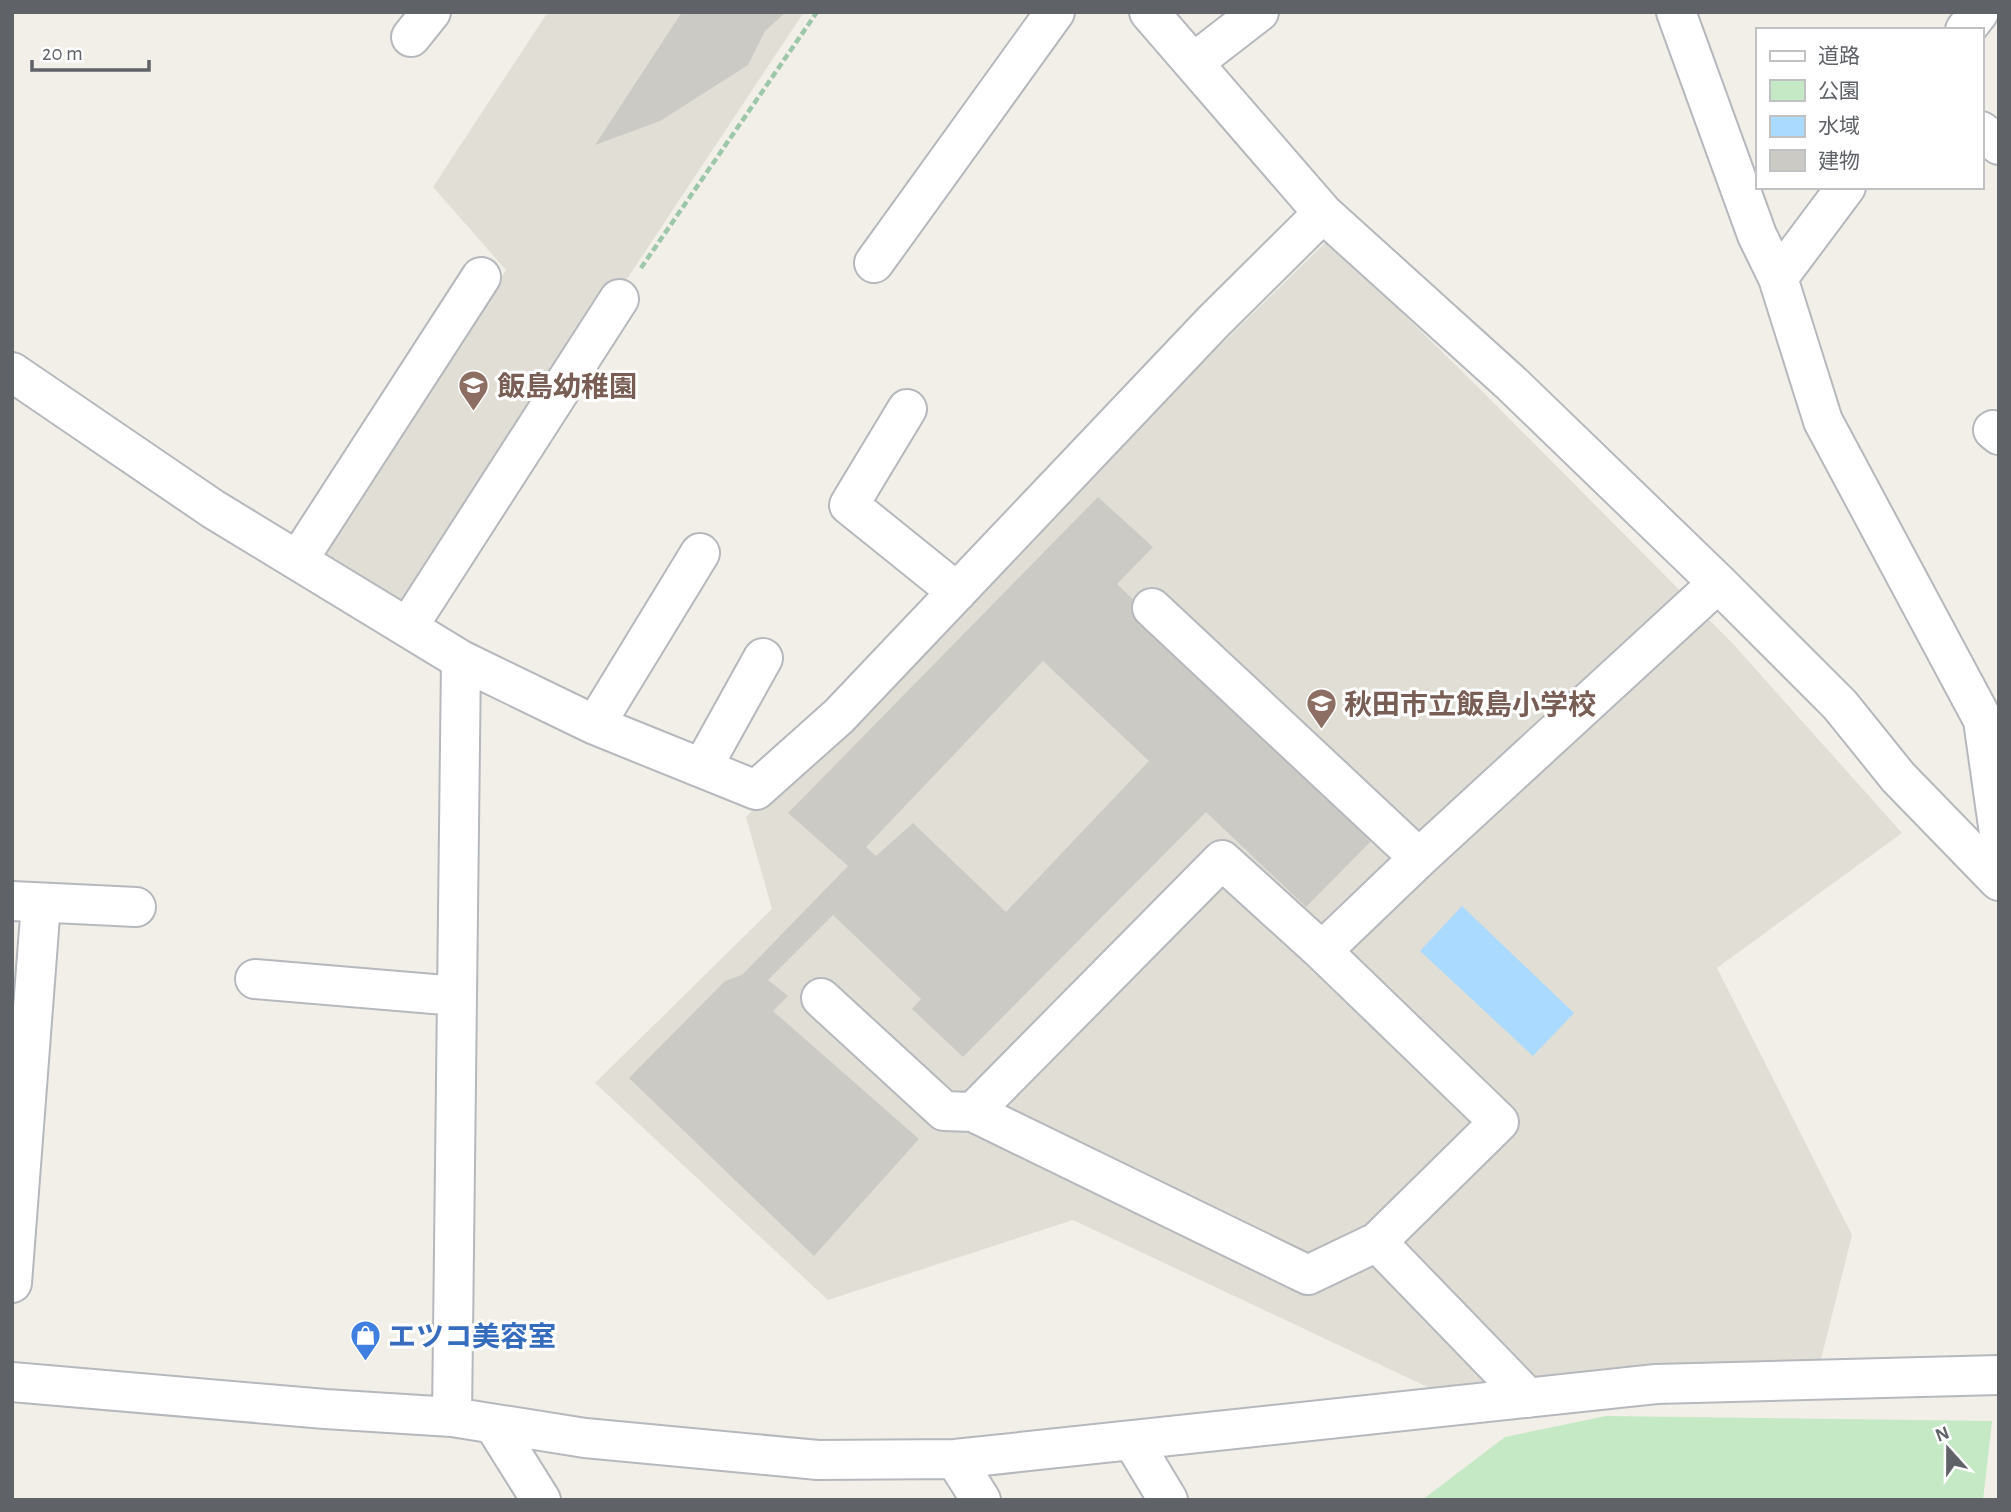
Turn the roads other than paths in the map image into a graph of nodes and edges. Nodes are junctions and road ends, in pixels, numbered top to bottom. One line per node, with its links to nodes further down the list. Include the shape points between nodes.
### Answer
1 (1055, 12): 12 (street)
2 (1149, 12): 7 (street)
3 (1259, 12): 7 (street)
4 (1676, 12): 14 (street, via 1757,235)
5 (1979, 12): 6 (street)
6 (1967, 28)
7 (1193, 63): 11 (street)
8 (1983, 133): 9 (street)
9 (1999, 145)
10 (1845, 189): 14 (street)
11 (1323, 214): 20 (street, via 1512,384); 21 (street, via 1213,322)
12 (873, 263)
13 (481, 277): 19 (street)
14 (1778, 278): 28 (street, via 1823,421 1983,720)
15 (620, 299): 23 (street)
16 (12, 372): 19 (street, via 213,509)
17 (907, 409): 21 (street, via 849,505)
18 (700, 553): 26 (street)
19 (298, 560): 23 (street)
20 (1718, 583): 29 (street); 30 (street, via 1840,705 1898,777)
21 (957, 592): 27 (street, via 839,716 756,790)
22 (1152, 608): 29 (street)
23 (408, 627): 25 (street)
24 (763, 658): 27 (street)
25 (461, 660): 26 (street); 35 (street)
26 (595, 725): 27 (street)
27 (702, 768)
28 (1999, 833)
29 (1419, 858): 33 (street)
30 (1999, 881)
31 (27, 902): 32 (street); 39 (street)
32 (136, 907)
33 (1322, 951): 37 (street, via 1222,860); 38 (street, via 1499,1122)
34 (255, 979): 35 (street)
35 (457, 996): 43 (street)
36 (821, 998): 37 (street, via 944,1111)
37 (973, 1112): 38 (street, via 1308,1275)
38 (1377, 1242): 42 (street)
39 (12, 1283)
40 (1999, 1375): 42 (street, via 1656,1384)
41 (12, 1382): 43 (street)
42 (1528, 1398): 45 (street)
43 (452, 1417): 44 (street)
44 (494, 1425): 46 (street, via 818,1460); 47 (street)
45 (1132, 1440): 46 (street); 49 (street)
46 (955, 1459): 48 (street)
47 (541, 1500)
48 (981, 1500)
49 (1167, 1500)

